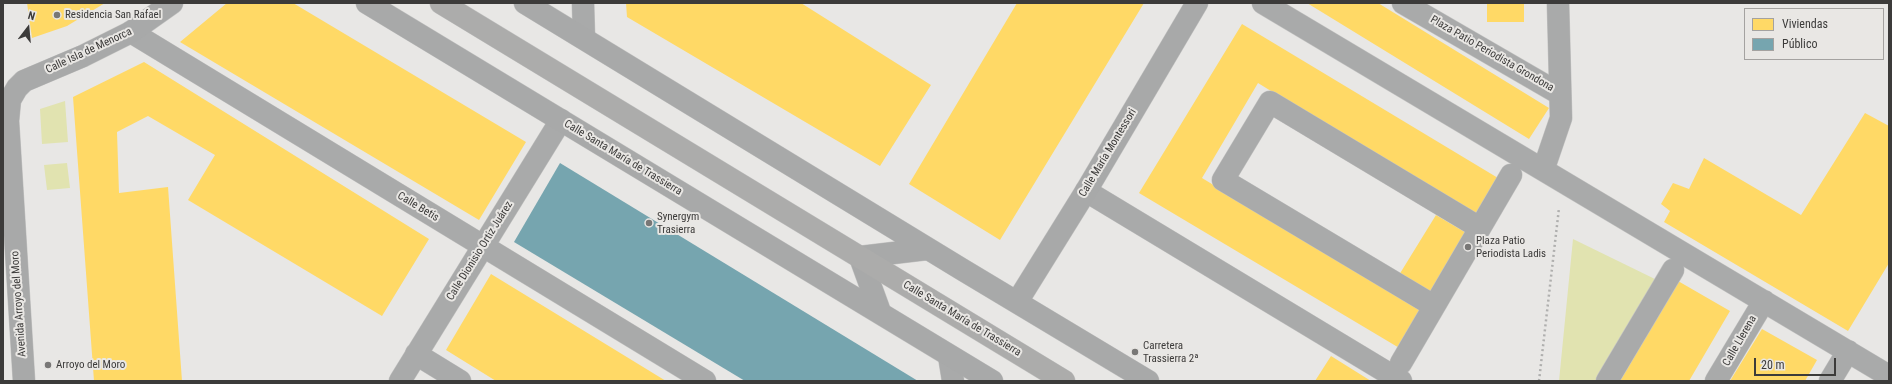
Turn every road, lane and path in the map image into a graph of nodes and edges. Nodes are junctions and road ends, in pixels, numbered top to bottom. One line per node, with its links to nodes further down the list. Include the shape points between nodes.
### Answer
1 (172, 3): 10 (street, Calle Isla de Menorca)
2 (367, 3): 14 (street, Calle Santa María de Trassierra)
3 (441, 3): 23 (main road, Calle Santa María de Trassierra)
4 (525, 3): 11 (street)
5 (583, 3): 11 (street)
6 (1197, 3): 17 (street, Calle María Montessori)
7 (1263, 3): 15 (street)
8 (1404, 3): 12 (street, Plaza Patio Periodista Grondona)
9 (1558, 3): 12 (street, Plaza Patio Periodista Grondona)
10 (131, 32): 13 (street, Calle Isla de Menorca, via 24,81 16,88); 21 (street, Calle Betis)
11 (584, 38): 22 (street)
12 (1560, 94): 15 (street, Plaza Patio Periodista Grondona, via 1561,118 1546,162)
13 (10, 100): 19 (street, Avenida Arroyo del Moro)
14 (560, 120): 21 (street, Calle Dionisio Ortiz Juárez); 28 (street, Calle Santa María de Trassierra)
15 (1541, 168): 25 (street)
16 (1511, 175): 20 (street)
17 (1086, 192): 26 (street, Calle María Montessori); 33 (street)
18 (1560, 204): 44 (path)
19 (9, 223): 35 (street, Avenida Arroyo del Moro)
20 (1480, 228): 27 (street); 27 (street, via 1270,102 1223,180)
21 (483, 247): 30 (street, Calle Dionisio Ortiz Juárez); 38 (street, Calle Betis)
22 (928, 249): 23 (street); 26 (street)
23 (860, 257): 28 (street); 41 (main road, Calle Santa María de Trassierra)
24 (1673, 270): 45 (street)
25 (1764, 301): 29 (street); 46 (street, Calle Llerena)
26 (1017, 302): 32 (street)
27 (1434, 306): 33 (street)
28 (880, 312): 31 (street, Calle Santa María de Trassierra)
29 (1848, 352): 34 (street); 47 (street)
30 (416, 354): 36 (street, Calle Dionisio Ortiz Juárez); 37 (street)
31 (950, 356): 39 (street); 40 (street, Calle Santa María de Trassierra)
32 (1108, 357): 42 (street); 43 (street)
33 (1401, 372)
34 (1889, 376)
35 (24, 381)
36 (400, 381)
37 (460, 381)
38 (705, 381)
39 (953, 381)
40 (992, 381)
41 (1064, 381)
42 (1114, 381)
43 (1148, 381)
44 (1539, 381)
45 (1606, 381)
46 (1716, 381)
47 (1830, 381)

